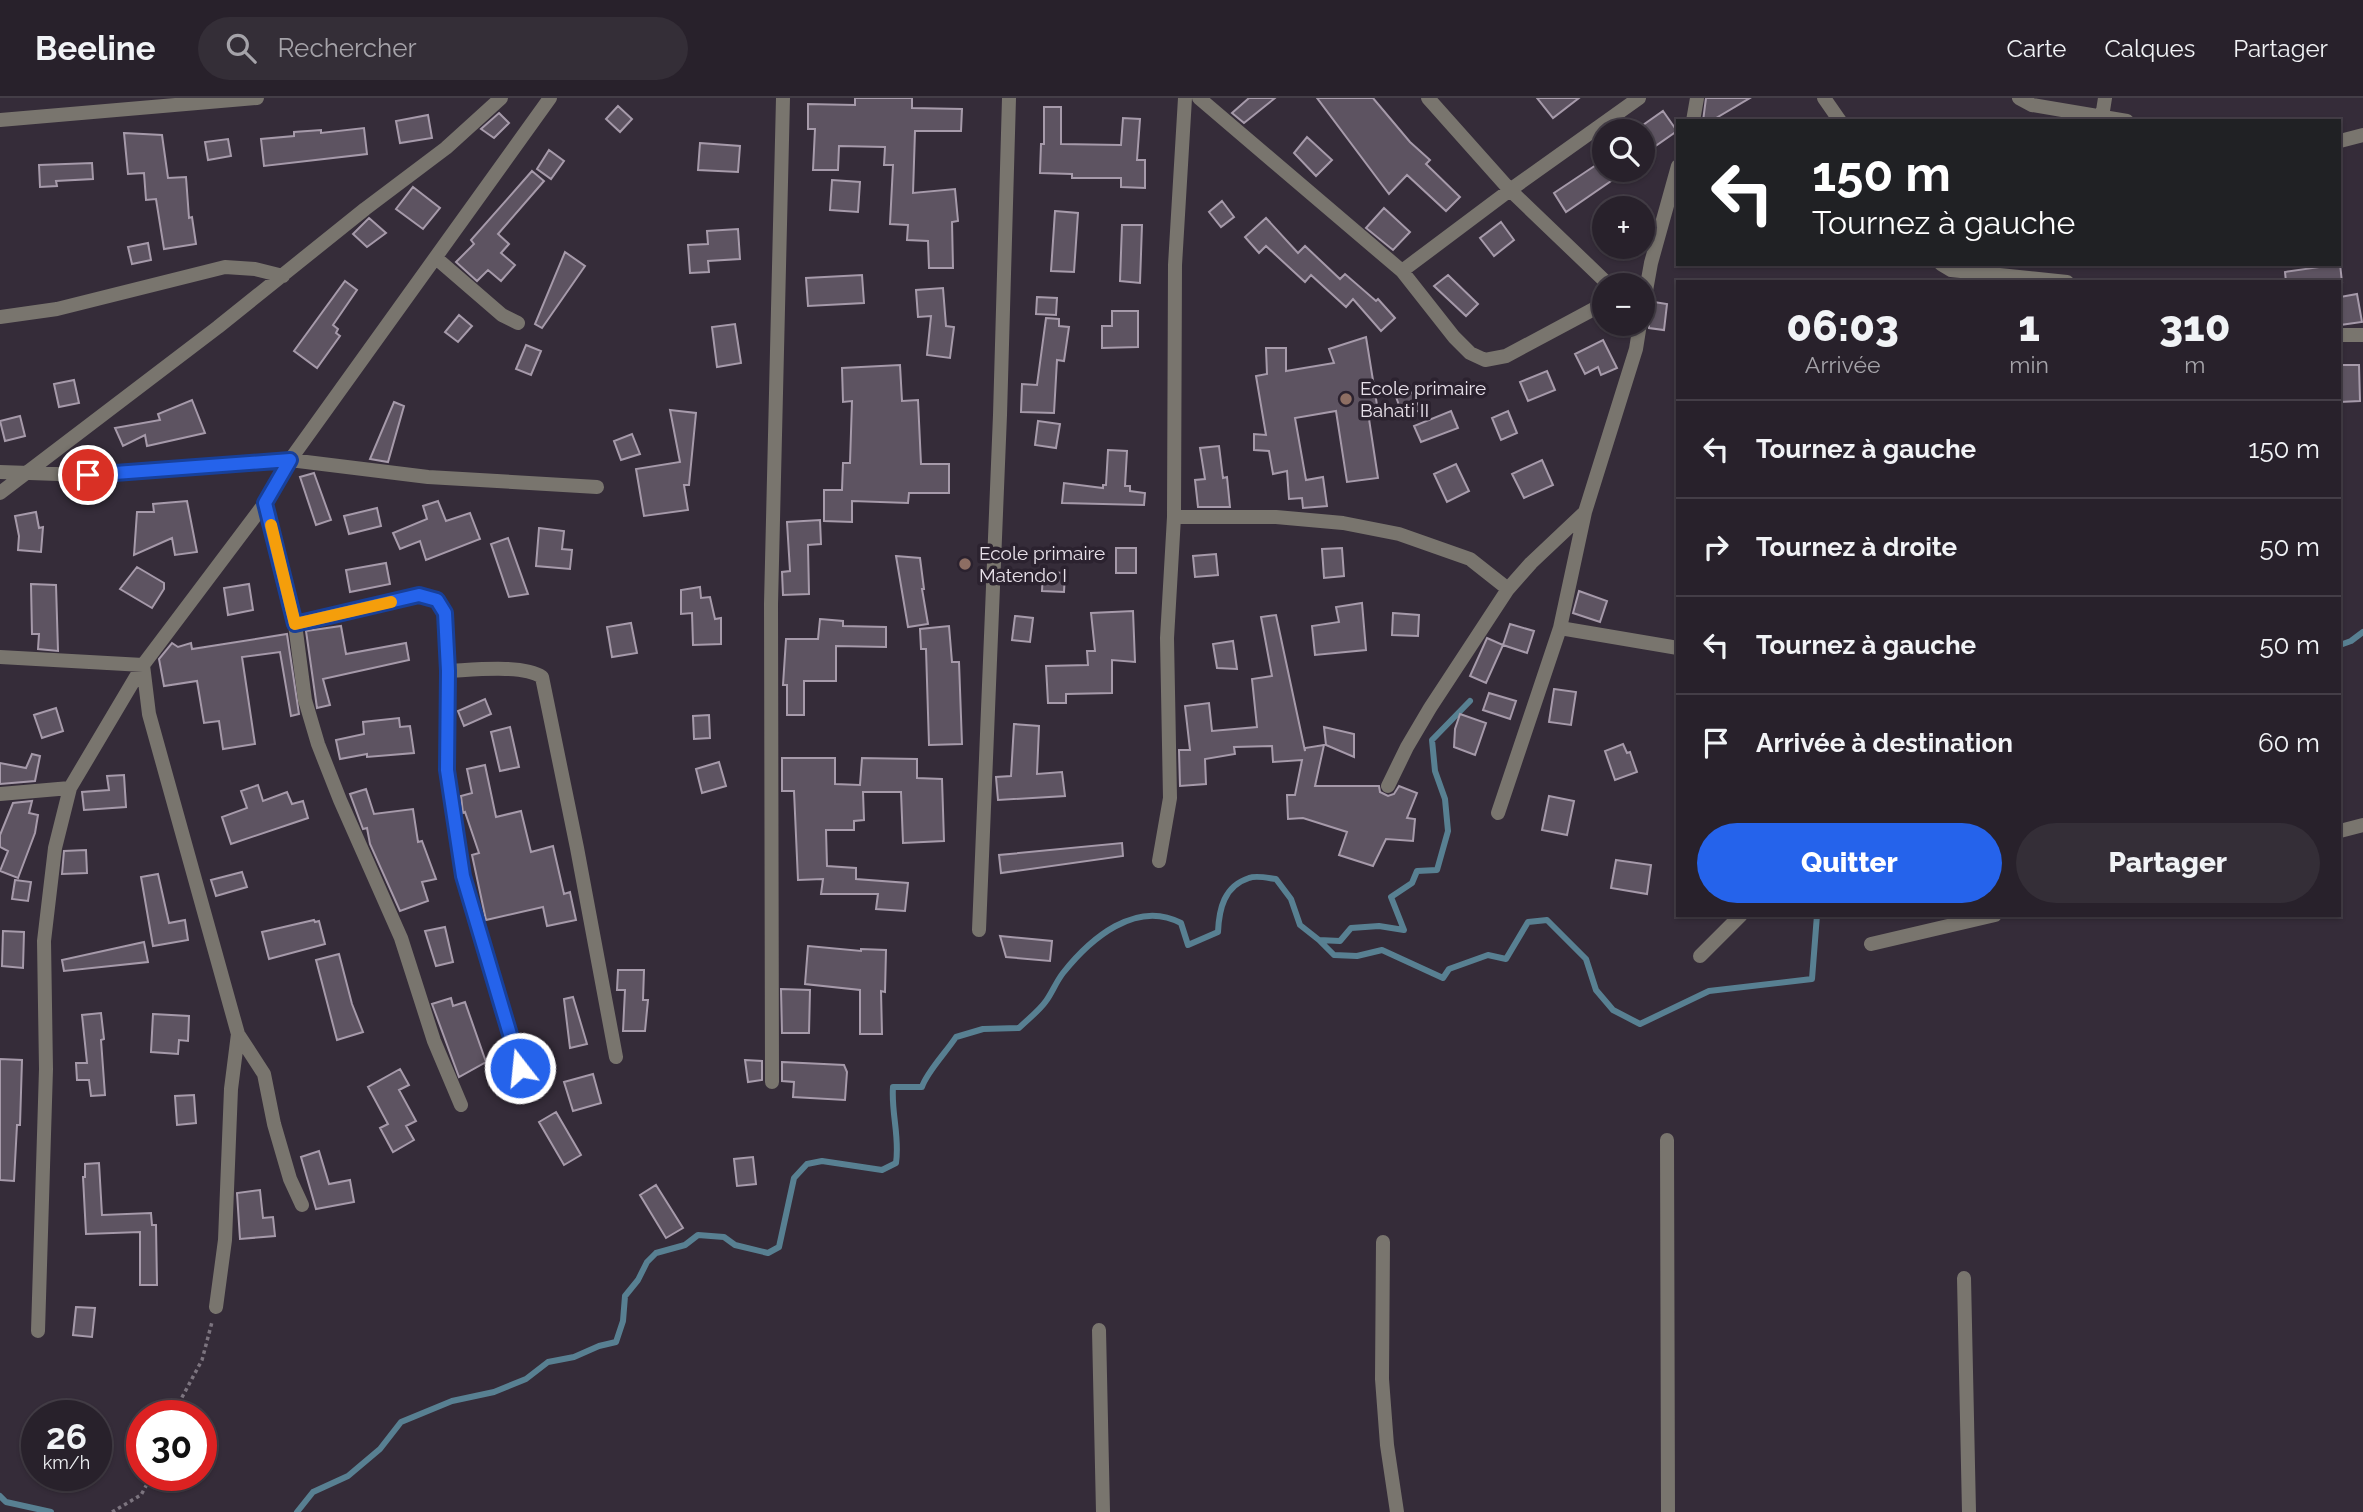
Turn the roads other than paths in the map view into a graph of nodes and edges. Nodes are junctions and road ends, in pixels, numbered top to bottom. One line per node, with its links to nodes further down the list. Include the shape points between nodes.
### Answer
1 (257, 98): 19 (street)
2 (501, 98): 29 (street, via 446,148)
3 (550, 98): 24 (street)
4 (783, 98): 66 (street, via 771,604)
5 (1009, 98): 61 (street)
6 (1185, 98): 44 (street, via 1175,264)
7 (1199, 98): 26 (street)
8 (1429, 98): 23 (street)
9 (1639, 98): 14 (street)
10 (1697, 98): 16 (street)
11 (1825, 98): 17 (street)
12 (2019, 98): 15 (street, via 2032,105)
13 (2105, 98): 15 (street)
14 (1623, 102): 23 (street)
15 (2102, 117): 18 (street)
16 (1693, 119)
17 (1839, 119)
18 (2114, 119)
19 (0, 120)
20 (2363, 135): 21 (street)
21 (2341, 141)
22 (1676, 173): 28 (street)
23 (1510, 190): 26 (street); 27 (street)
24 (436, 258): 33 (street); 37 (street)
25 (1944, 266): 30 (street)
26 (1402, 271): 31 (street, via 1454,337 1485,360 1506,356)
27 (1596, 273)
28 (1649, 273)
29 (283, 276): 32 (street, via 225,267 57,309); 39 (street)
30 (2048, 280)
31 (1592, 310)
32 (0, 317)
33 (517, 323)
34 (2341, 335): 35 (street)
35 (2363, 335)
36 (1638, 336): 43 (street)
37 (290, 460): 39 (street, via 88,475); 40 (street, via 428,477); 42 (street)
38 (0, 472): 39 (street)
39 (26, 473): 41 (street)
40 (597, 487)
41 (0, 493)
42 (265, 503): 46 (street); 50 (street)
43 (1585, 512): 45 (street); 47 (street)
44 (1174, 517): 45 (street, via 1276,517 1399,534 1470,559); 58 (street, via 1167,638 1170,798)
45 (1508, 589): 52 (street, via 1430,708)
46 (295, 624): 51 (street, via 419,595 428,597 437,600 445,613); 68 (street, via 306,700 318,744 401,938)
47 (1560, 628): 48 (street); 55 (street)
48 (1676, 648)
49 (0, 657): 50 (street)
50 (142, 665): 53 (street); 64 (street, via 149,714)
51 (448, 671): 65 (street, via 519,670 542,677); 67 (street, via 447,770 463,876)
52 (1388, 786)
53 (70, 788): 54 (street); 75 (street, via 55,848 44,941 46,1069)
54 (0, 794)
55 (1498, 813)
56 (2363, 825): 57 (street)
57 (2341, 831)
58 (1159, 861)
59 (1739, 917): 63 (street)
60 (1987, 917): 62 (street)
61 (979, 930)
62 (1871, 943)
63 (1700, 956)
64 (238, 1034): 70 (street, via 264,1074 274,1124); 73 (street, via 231,1089 225,1240)
65 (616, 1057)
66 (772, 1082)
67 (528, 1094)
68 (461, 1105)
69 (1667, 1140): 78 (street)
70 (302, 1205)
71 (1383, 1242): 77 (street, via 1382,1379)
72 (1964, 1278): 79 (street)
73 (216, 1307)
74 (1099, 1330): 76 (street)
75 (37, 1331)
76 (1102, 1512)
77 (1397, 1512)
78 (1668, 1512)
79 (1969, 1512)

